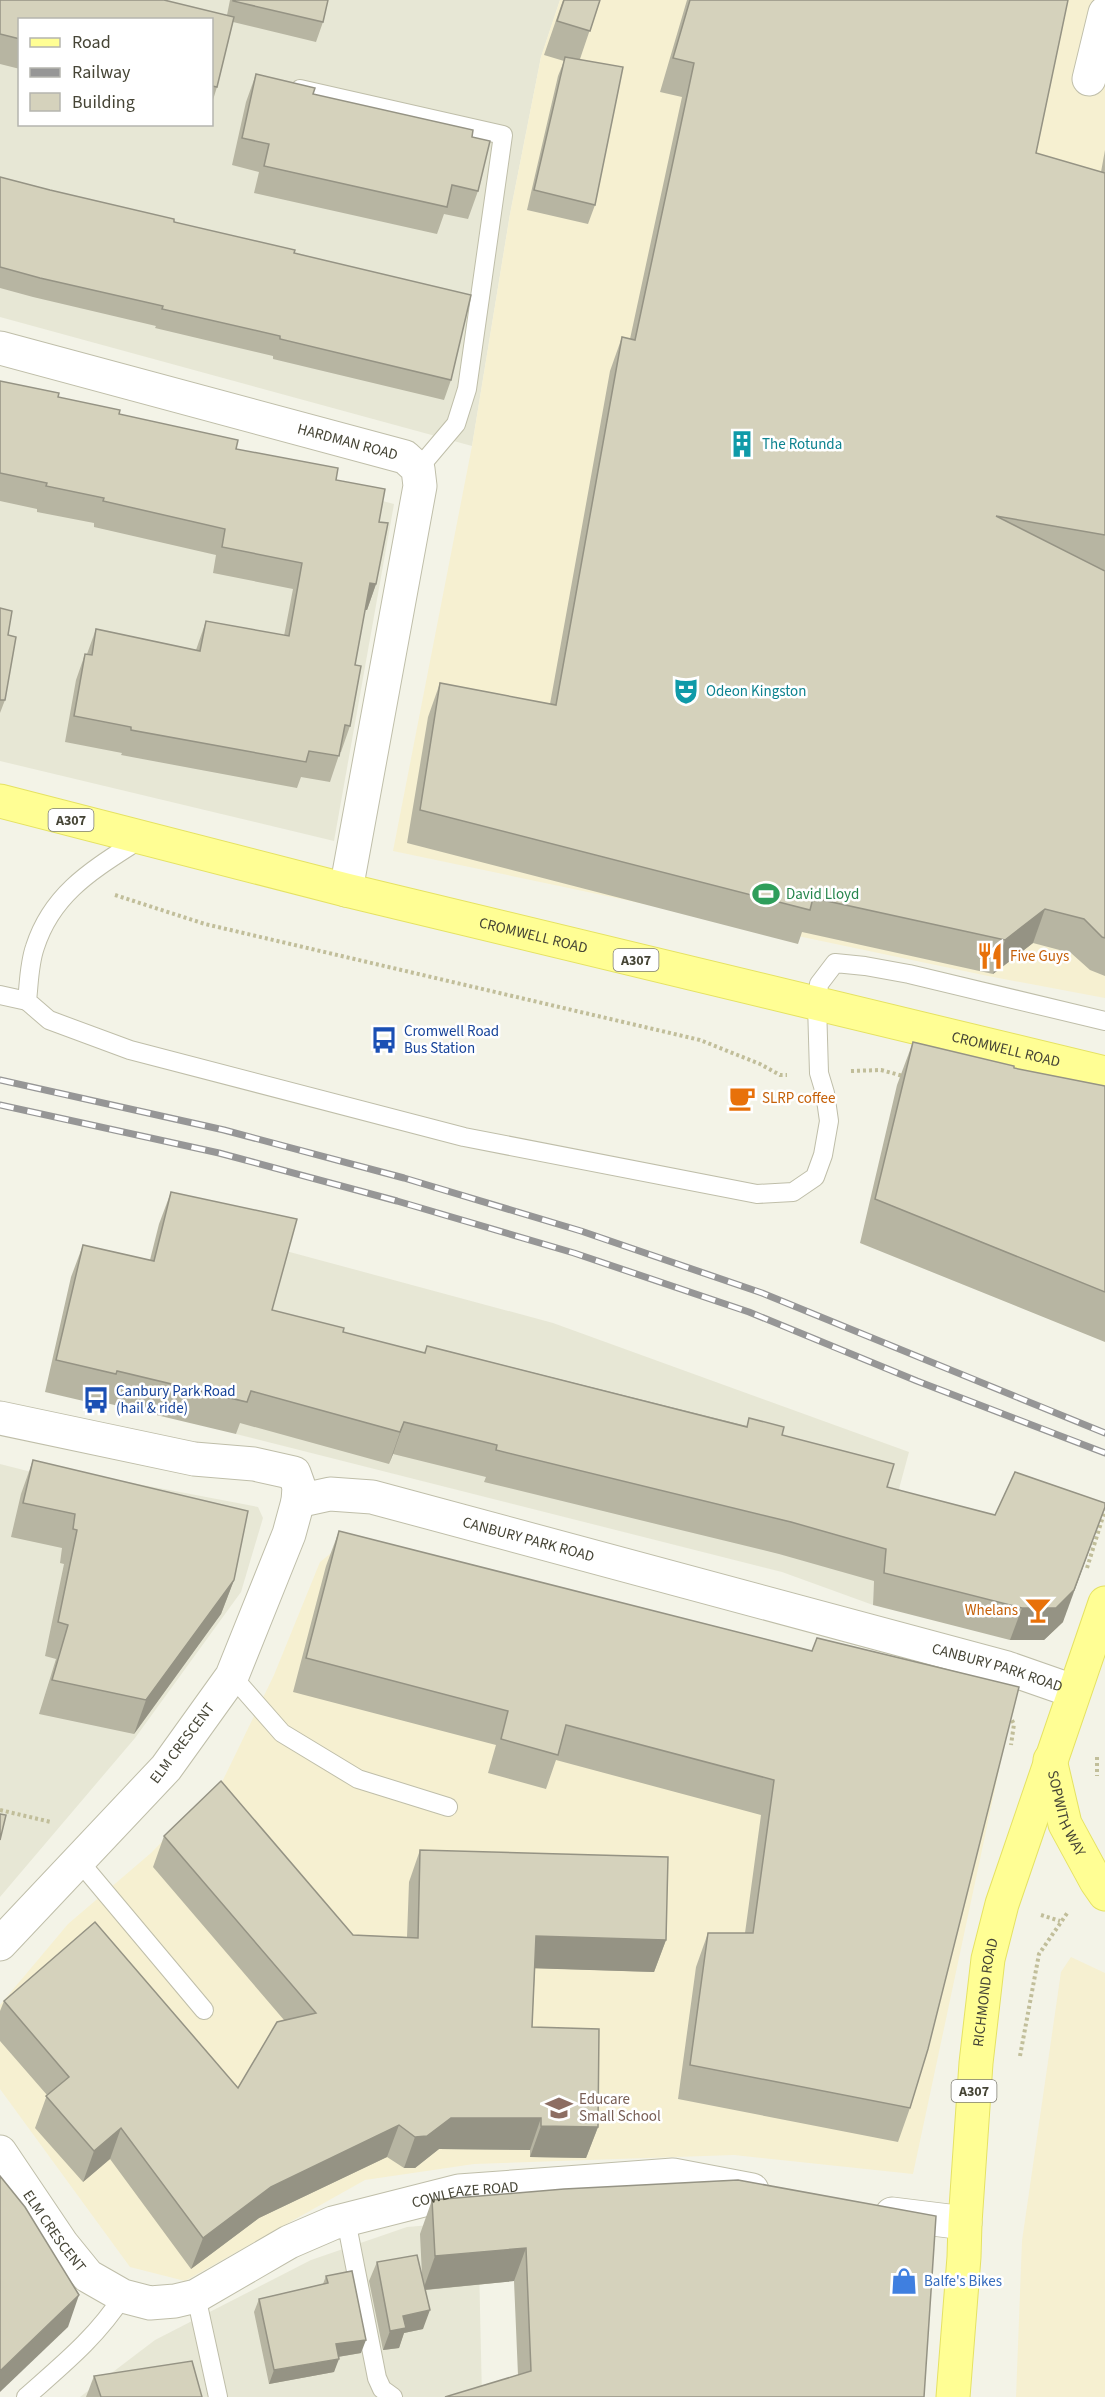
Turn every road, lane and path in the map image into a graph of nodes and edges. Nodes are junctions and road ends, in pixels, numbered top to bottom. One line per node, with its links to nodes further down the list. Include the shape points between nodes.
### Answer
1 (1105, 13): 2 (street)
2 (1089, 79)
3 (300, 89): 5 (lane, via 503,135 467,389 456,424)
4 (0, 348): 5 (street, HARDMAN ROAD, via 405,457)
5 (418, 469): 9 (street, via 420,486)
6 (0, 801): 7 (main road, CROMWELL ROAD / A307)
7 (142, 838): 8 (lane); 9 (main road, CROMWELL ROAD / A307)
8 (86, 874): 11 (lane, via 52,908 34,947); 16 (path, via 109,893 205,924 700,1040 780,1075)
9 (346, 890): 12 (main road, CROMWELL ROAD / A307)
10 (0, 995): 11 (lane)
11 (27, 1001): 12 (lane, via 49,1020 130,1050 464,1137 757,1194 793,1192 815,1177 824,1155 829,1121 819,1073)
12 (817, 1004): 13 (lane, via 819,984 835,963 909,974); 15 (main road, CROMWELL ROAD / A307)
13 (1105, 1021)
14 (848, 1071): 17 (path, via 880,1070)
15 (1105, 1073)
16 (790, 1075)
17 (903, 1076)
18 (1, 1424): 19 (street, via 294,1473 300,1487)
19 (298, 1501): 21 (street, ELM CRESCENT); 22 (street, CANBURY PARK ROAD, via 330,1494 372,1497 1008,1668)
20 (1105, 1604): 22 (main road, RICHMOND ROAD / A307)
21 (232, 1676): 26 (lane, via 282,1734 358,1779); 29 (street, ELM CRESCENT, via 166,1768)
22 (1073, 1691): 24 (main road, RICHMOND ROAD / A307)
23 (1097, 1748): 25 (path)
24 (1050, 1760): 30 (main road, SOPWITH WAY, via 1065,1824); 41 (main road, RICHMOND ROAD / A307, via 988,1959)
25 (1097, 1782)
26 (448, 1807)
27 (0, 1810): 28 (path)
28 (51, 1822)
29 (79, 1861): 34 (street, ELM CRESCENT); 36 (lane)
30 (1105, 1894)
31 (1071, 1910): 33 (path)
32 (1040, 1915): 33 (path)
33 (1060, 1922): 35 (path)
34 (0, 1944)
35 (1039, 1954)
36 (204, 2010)
37 (0, 2152): 42 (street, ELM CRESCENT, via 88,2276)
38 (783, 2196): 40 (street, COWLEAZE ROAD, via 673,2175 459,2192)
39 (861, 2210): 41 (street)
40 (346, 2220): 43 (street, COWLEAZE ROAD, via 289,2242); 46 (lane, via 377,2378 382,2390)
41 (965, 2223): 47 (main road, RICHMOND ROAD / A307)
42 (123, 2296): 43 (street, COWLEAZE ROAD, via 150,2302); 44 (lane, via 90,2340)
43 (196, 2296): 45 (lane)
44 (26, 2397)
45 (218, 2397)
46 (393, 2397)
47 (953, 2397)

